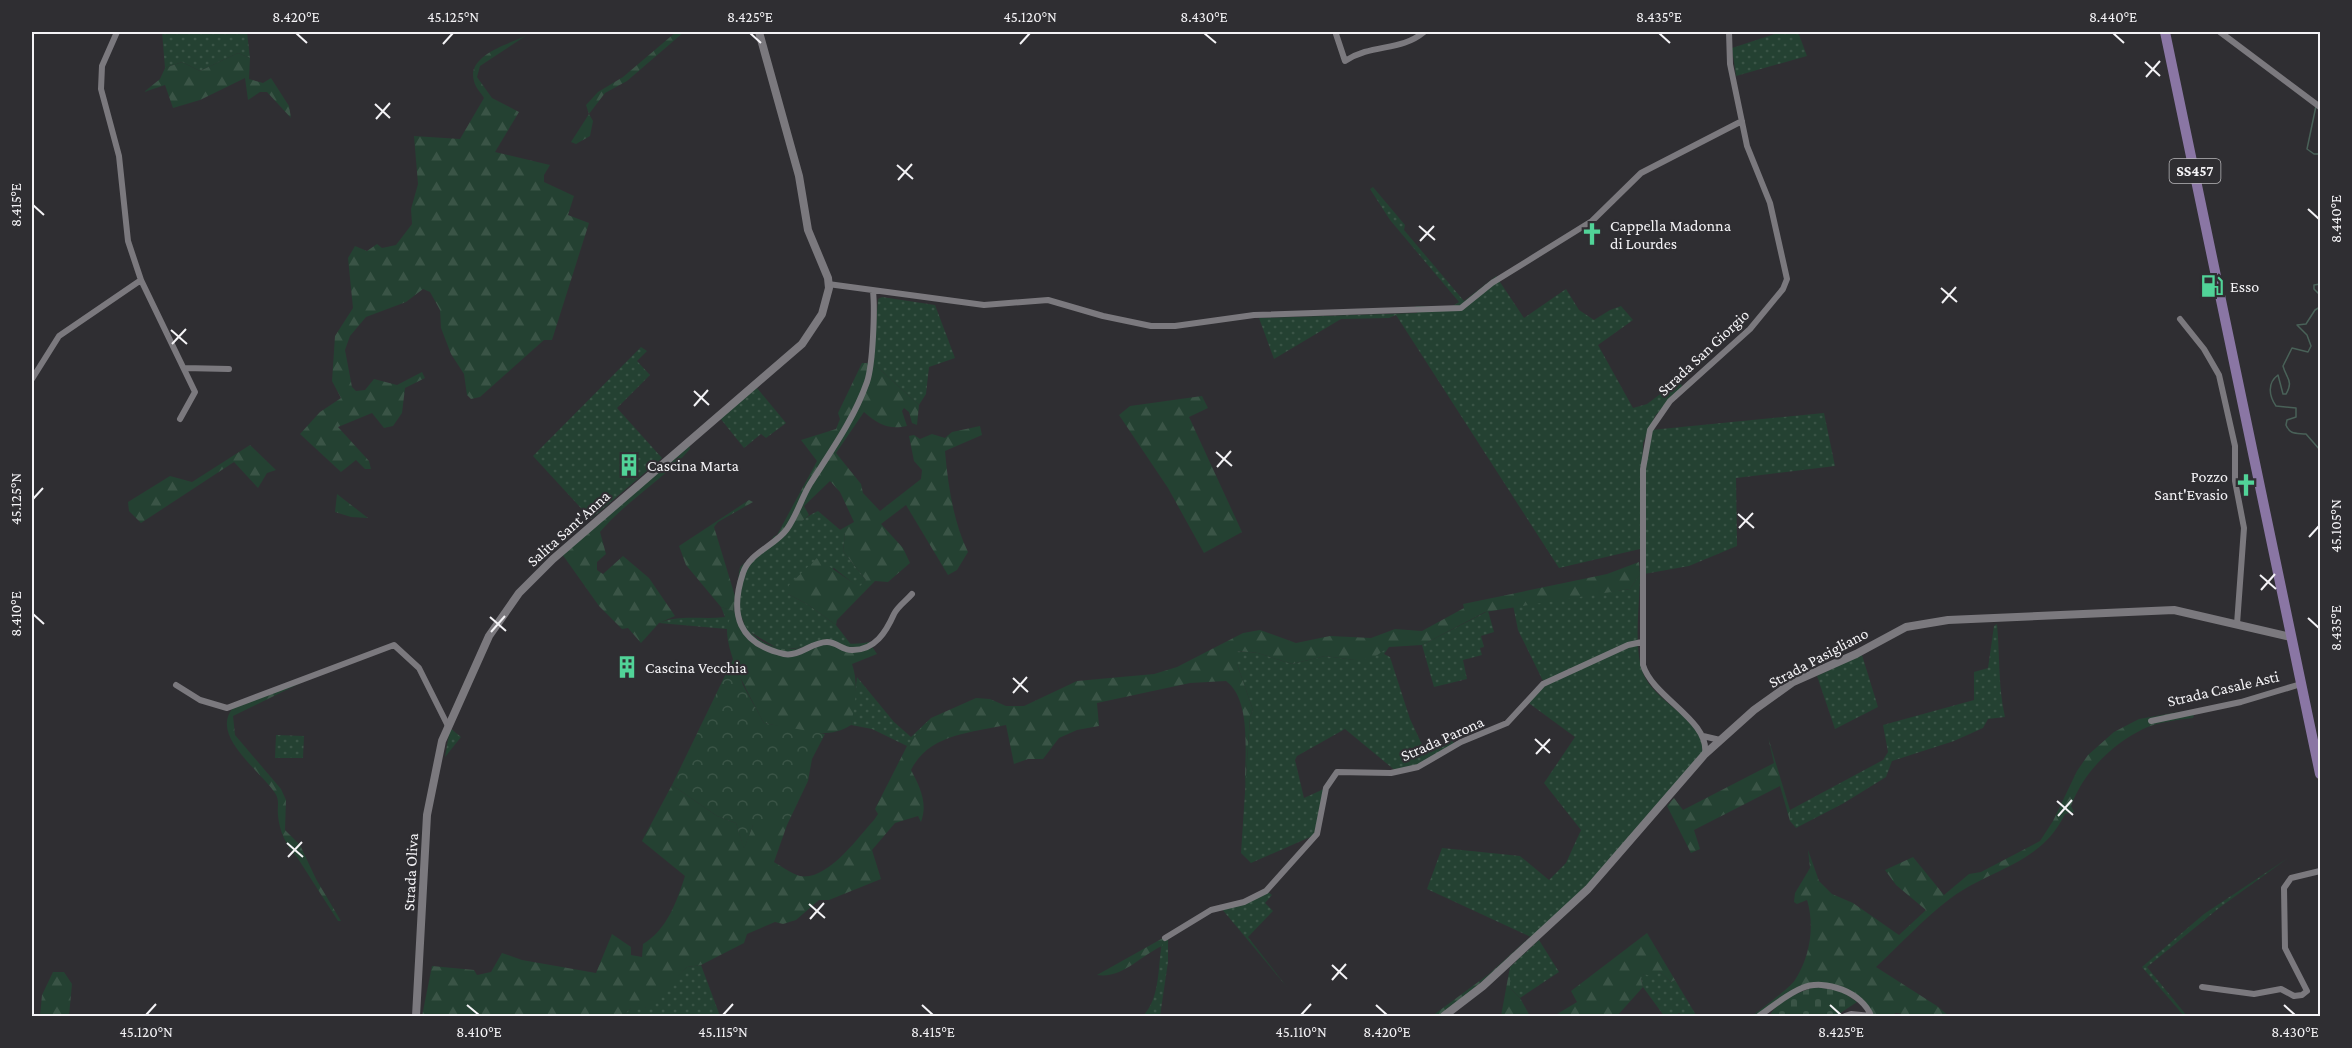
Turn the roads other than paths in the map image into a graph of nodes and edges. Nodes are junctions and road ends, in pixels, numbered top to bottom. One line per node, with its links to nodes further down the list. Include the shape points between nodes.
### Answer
1 (117, 32): 10 (street, via 102,66 101,89 119,156 128,241)
2 (759, 32): 11 (street, Salita Sant'Anna, via 799,176 808,230 825,267)
3 (1424, 32): 7 (street, via 1410,41 1360,51 1343,64)
4 (1729, 32): 9 (street, Strada San Giorgio, via 1730,64)
5 (2165, 32): 16 (main road, SS457)
6 (2220, 32): 8 (street)
7 (1336, 34)
8 (2320, 107)
9 (1742, 121): 12 (street, via 1641,172 1602,213 1545,253 1492,283 1461,309 1254,315 1151,326 1048,300 984,305); 23 (street, Strada San Giorgio, via 1752,160 1770,203 1787,279 1756,321 1663,408 1650,430 1643,469)
10 (141, 280): 14 (street); 18 (street, via 66,329 53,342)
11 (828, 284): 12 (street); 27 (street, Salita Sant'Anna, via 822,314 802,344 519,592 487,640)
12 (873, 291): 20 (street, via 868,378 862,394 788,528 746,565 736,617 741,629 759,645 786,654 827,642 856,651 879,640)
13 (2180, 319): 17 (street)
14 (184, 368): 15 (street); 19 (street, via 195,392)
15 (229, 369)
16 (2236, 370): 17 (street); 22 (main road, SS457)
17 (2219, 375): 21 (street, via 2235,446 2235,481 2244,528)
18 (32, 379)
19 (180, 419)
20 (912, 594)
21 (2237, 624): 22 (street, Strada Pasigliano); 29 (street, Strada Pasigliano, via 2163,610 1918,623 1793,682)
22 (2292, 637): 24 (main road, SS457)
23 (1642, 642): 28 (street, Strada San Giorgio, via 1648,678); 33 (street, Strada Parona, via 1543,684 1507,723 1461,742 1418,767 1397,772 1337,772 1326,789 1317,834 1266,891 1244,902 1211,910)
24 (2301, 684): 26 (street, Strada Casale Asti, via 2241,702); 31 (main road, SS457)
25 (176, 685): 27 (street, via 200,700 227,708 394,645 423,674)
26 (2151, 721)
27 (447, 728): 37 (street, Strada Oliva, via 427,815)
28 (1704, 736): 29 (street); 30 (street)
29 (1720, 740): 30 (street, Strada Pasigliano)
30 (1705, 754): 38 (street, Strada Pasigliano, via 1588,889)
31 (2320, 774)
32 (2320, 871): 34 (street, via 2291,878 2284,888 2285,948 2307,991 2294,996 2281,989 2254,994)
33 (1165, 938)
34 (2202, 987)
35 (1843, 1015): 36 (street)
36 (1871, 1016): 39 (street, via 1861,1003 1842,990 1815,985 1802,988)
37 (416, 1017)
38 (1444, 1017)
39 (1759, 1017)

